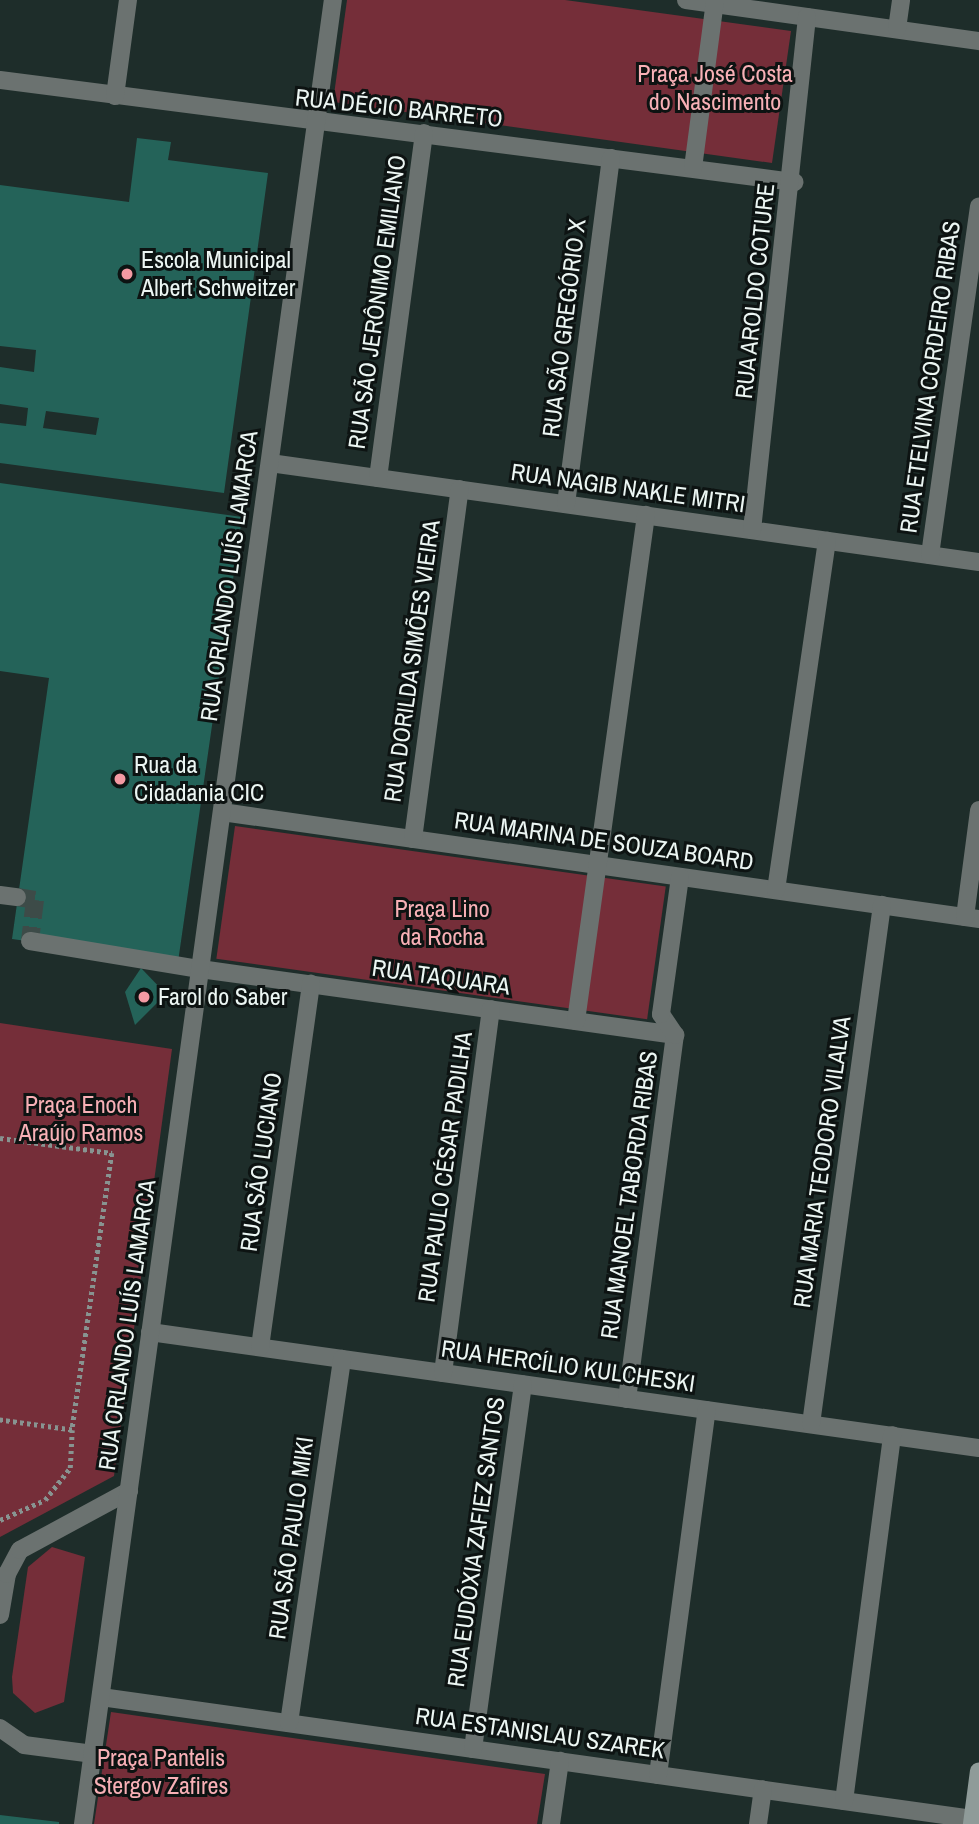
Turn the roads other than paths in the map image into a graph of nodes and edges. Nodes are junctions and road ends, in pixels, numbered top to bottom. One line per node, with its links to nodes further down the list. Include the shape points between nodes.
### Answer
1 (128, 0): 10 (street)
2 (333, 0): 11 (street, RUA ORLANDO LUÍS LAMARCA)
3 (686, 0): 5 (street)
4 (901, 0): 7 (street)
5 (715, 2): 6 (street); 14 (street)
6 (807, 17): 7 (street); 15 (street, RUA AROLDO COTURE, via 789,149)
7 (897, 29): 8 (street)
8 (979, 41)
9 (0, 80): 10 (street, RUA DÉCIO BARRETO)
10 (115, 96): 11 (street, RUA DÉCIO BARRETO, via 292,121)
11 (317, 119): 12 (street, RUA DÉCIO BARRETO); 17 (street, RUA ORLANDO LUÍS LAMARCA)
12 (424, 133): 13 (street, RUA DÉCIO BARRETO); 18 (street, RUA SÃO JERÔNIMO EMILIANO)
13 (611, 158): 14 (street, RUA DÉCIO BARRETO); 20 (street, RUA SÃO GREGÓRIO X)
14 (693, 168): 15 (street, RUA DÉCIO BARRETO)
15 (794, 182): 22 (street, RUA AROLDO COTURE)
16 (979, 206): 24 (street, RUA ETELVINA CORDEIRO RIBAS)
17 (270, 463): 18 (street, RUA NAGIB NAKLE MITRI); 27 (street, RUA ORLANDO LUÍS LAMARCA)
18 (378, 478): 19 (street, RUA NAGIB NAKLE MITRI)
19 (460, 489): 20 (street, RUA NAGIB NAKLE MITRI); 28 (street, RUA DORILDA SIMÕES VIEIRA)
20 (566, 504): 21 (street, RUA NAGIB NAKLE MITRI)
21 (646, 515): 22 (street, RUA NAGIB NAKLE MITRI); 29 (street)
22 (751, 530): 23 (street, RUA NAGIB NAKLE MITRI)
23 (827, 541): 24 (street, RUA NAGIB NAKLE MITRI); 31 (street)
24 (930, 555): 25 (street, RUA NAGIB NAKLE MITRI)
25 (979, 562)
26 (979, 810): 33 (street)
27 (222, 812): 28 (street, RUA MARINA DE SOUZA BOARD); 35 (street, RUA ORLANDO LUÍS LAMARCA)
28 (413, 839): 29 (street, RUA MARINA DE SOUZA BOARD)
29 (598, 865): 30 (street, RUA MARINA DE SOUZA BOARD); 38 (street)
30 (680, 877): 31 (street, RUA MARINA DE SOUZA BOARD); 39 (street, RUA MANOEL TABORDA RIBAS, via 661,1014)
31 (776, 890): 32 (street, RUA MARINA DE SOUZA BOARD)
32 (882, 905): 33 (street, RUA MARINA DE SOUZA BOARD); 47 (street, RUA MARIA TEODORO VILALVA)
33 (972, 918)
34 (30, 941): 35 (street)
35 (200, 968): 36 (street, RUA TAQUARA); 40 (street, RUA ORLANDO LUÍS LAMARCA)
36 (311, 984): 37 (street, RUA TAQUARA); 41 (street, RUA SÃO LUCIANO)
37 (491, 1009): 38 (street, RUA TAQUARA); 43 (street, RUA PAULO CÉSAR PADILHA)
38 (576, 1021): 39 (street, RUA TAQUARA)
39 (675, 1035): 45 (street, RUA MANOEL TABORDA RIBAS)
40 (150, 1332): 41 (street, RUA HERCÍLIO KULCHESKI); 50 (street, RUA ORLANDO LUÍS LAMARCA)
41 (260, 1347): 42 (street, RUA HERCÍLIO KULCHESKI)
42 (342, 1359): 43 (street, RUA HERCÍLIO KULCHESKI); 53 (street, RUA SÃO PAULO MIKI)
43 (443, 1373): 44 (street, RUA HERCÍLIO KULCHESKI)
44 (523, 1384): 45 (street, RUA HERCÍLIO KULCHESKI); 55 (street, RUA EUDÓXIA ZAFIEZ SANTOS)
45 (627, 1399): 46 (street, RUA HERCÍLIO KULCHESKI)
46 (707, 1410): 47 (street, RUA HERCÍLIO KULCHESKI); 59 (street)
47 (811, 1424): 48 (street, RUA HERCÍLIO KULCHESKI)
48 (892, 1436): 49 (street, RUA HERCÍLIO KULCHESKI); 61 (street)
49 (979, 1448)
50 (129, 1491): 51 (street, via 20,1550 8,1574); 52 (street, RUA ORLANDO LUÍS LAMARCA)
51 (0, 1615)
52 (101, 1697): 53 (street, RUA ESTANISLAU SZAREK); 56 (street, RUA ORLANDO LUÍS LAMARCA)
53 (289, 1723): 55 (street, RUA ESTANISLAU SZAREK)
54 (0, 1728): 56 (street, via 24,1745)
55 (473, 1749): 57 (street, RUA ESTANISLAU SZAREK)
56 (93, 1754): 63 (street, RUA ORLANDO LUÍS LAMARCA)
57 (560, 1761): 59 (street, RUA ESTANISLAU SZAREK); 64 (street)
58 (979, 1771): 62 (main road)
59 (658, 1775): 60 (street, RUA ESTANISLAU SZAREK)
60 (763, 1789): 61 (street, RUA ESTANISLAU SZAREK); 65 (street)
61 (844, 1801): 62 (street, RUA ESTANISLAU SZAREK)
62 (972, 1821)
63 (83, 1824)
64 (551, 1824)
65 (758, 1824)

